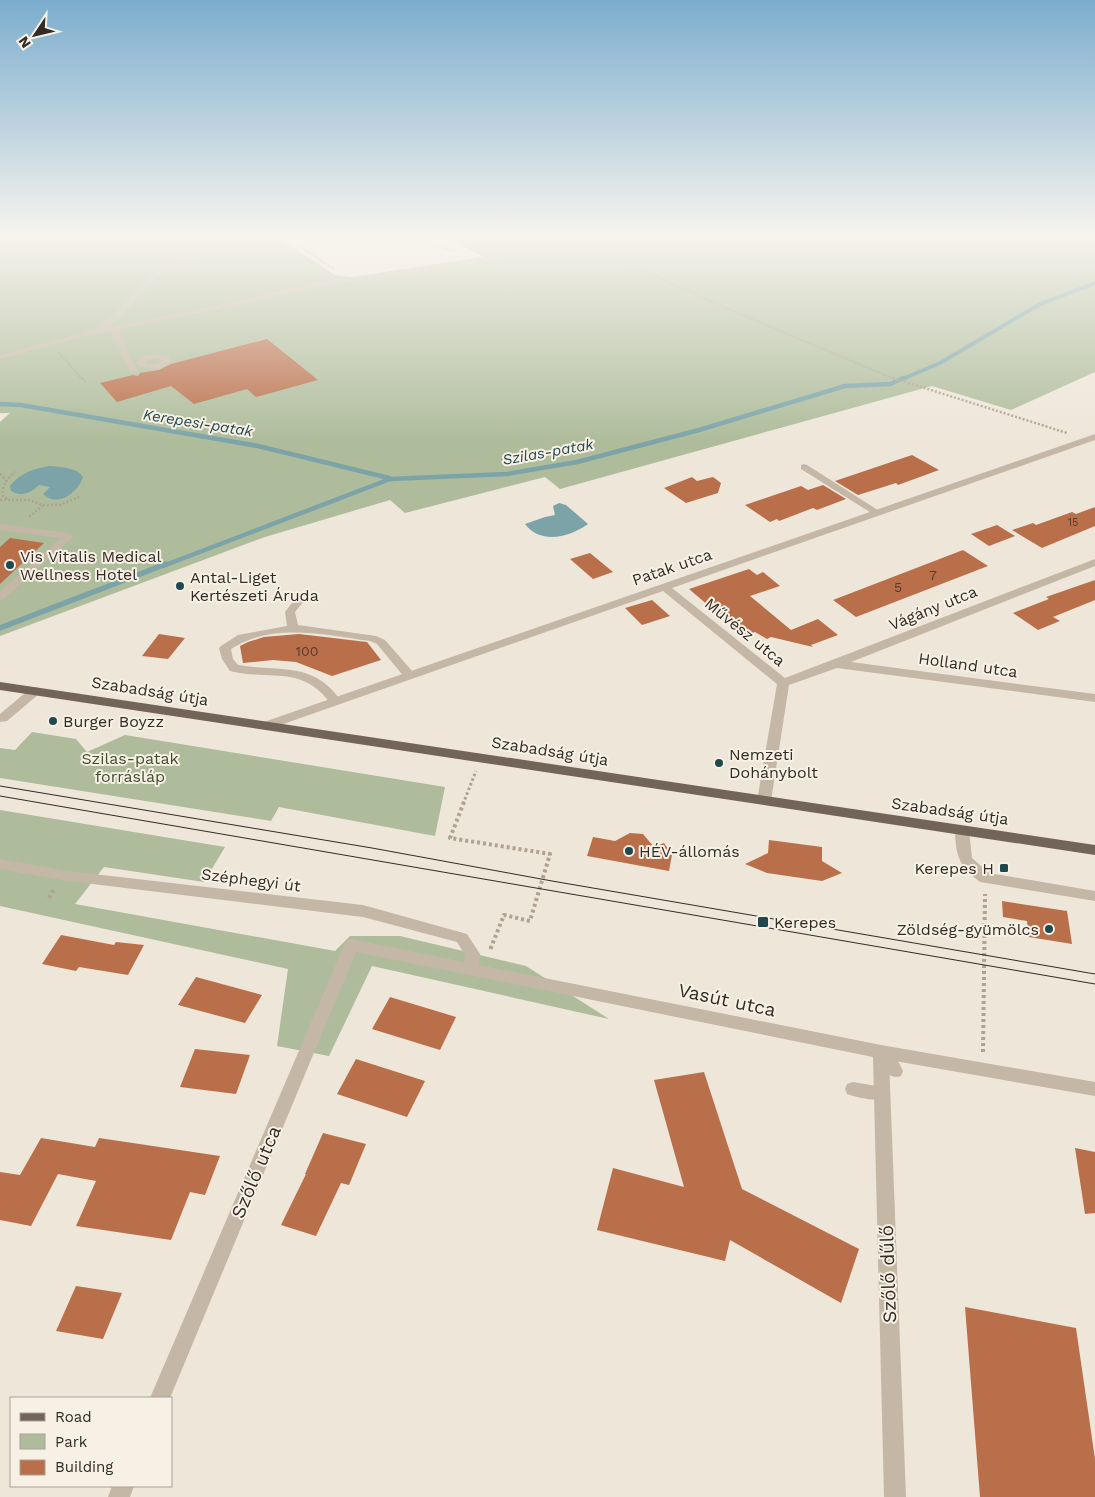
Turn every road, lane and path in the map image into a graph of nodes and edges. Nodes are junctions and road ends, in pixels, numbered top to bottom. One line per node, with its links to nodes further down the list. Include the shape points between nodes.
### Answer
1 (128, 304): 4 (street)
2 (228, 304): 5 (street)
3 (717, 304): 12 (path, via 892,378)
4 (121, 312): 5 (street, via 138,319); 7 (street, via 106,324)
5 (158, 319): 6 (street)
6 (114, 328): 7 (street); 10 (street, via 132,368)
7 (80, 336): 8 (street)
8 (52, 345): 9 (street); 11 (path)
9 (0, 357)
10 (140, 363)
11 (85, 382)
12 (1093, 439): 21 (street, Patak utca)
13 (804, 467): 21 (street)
14 (16, 472): 16 (path)
15 (0, 474): 16 (path)
16 (6, 480): 18 (path, via 1,492)
17 (80, 496): 20 (path, via 60,505)
18 (7, 499): 19 (path); 20 (path, via 29,500)
19 (0, 500)
20 (43, 505): 23 (path)
21 (876, 512): 25 (street, Patak utca)
22 (0, 527): 23 (street)
23 (15, 530): 26 (street, via 69,536)
24 (1095, 562): 29 (street, Vágány utca)
25 (664, 587): 30 (street, Patak utca); 31 (street, Művész utca)
26 (0, 597)
27 (299, 601): 28 (street, via 290,612)
28 (293, 628): 30 (street, via 372,638 381,642); 35 (street, via 242,637 225,648 228,662 234,668 295,674 325,688)
29 (836, 664): 31 (street, Vágány utca); 34 (street, Holland utca)
30 (409, 675): 35 (street, Patak utca)
31 (783, 683): 39 (street, Művész utca)
32 (0, 686): 33 (main road, Szabadság útja)
33 (35, 691): 36 (street); 37 (main road, Szabadság útja)
34 (1095, 698)
35 (335, 701): 37 (street, Patak utca)
36 (0, 718)
37 (266, 726): 38 (main road, Szabadság útja)
38 (481, 758): 39 (main road, Szabadság útja); 46 (path, via 450,838 550,854 530,921 504,915)
39 (764, 801): 40 (main road, Szabadság útja)
40 (962, 831): 41 (main road, Szabadság útja); 43 (street, via 963,857)
41 (1095, 850)
42 (0, 864): 46 (street, Széphegyi út, via 68,876 363,912 462,938 473,954)
43 (985, 878): 44 (street); 49 (path)
44 (1095, 896)
45 (351, 945): 46 (street, Vasút utca); 53 (street, Szőlő utca)
46 (476, 969): 47 (street, Vasút utca)
47 (881, 1052): 48 (street); 49 (street, Vasút utca); 52 (street, Szőlő dűlő)
48 (896, 1071)
49 (983, 1071): 51 (street, Vasút utca)
50 (853, 1089): 52 (street)
51 (1095, 1089)
52 (882, 1093): 54 (street, Szőlő dűlő)
53 (160, 1397)
54 (895, 1497)

